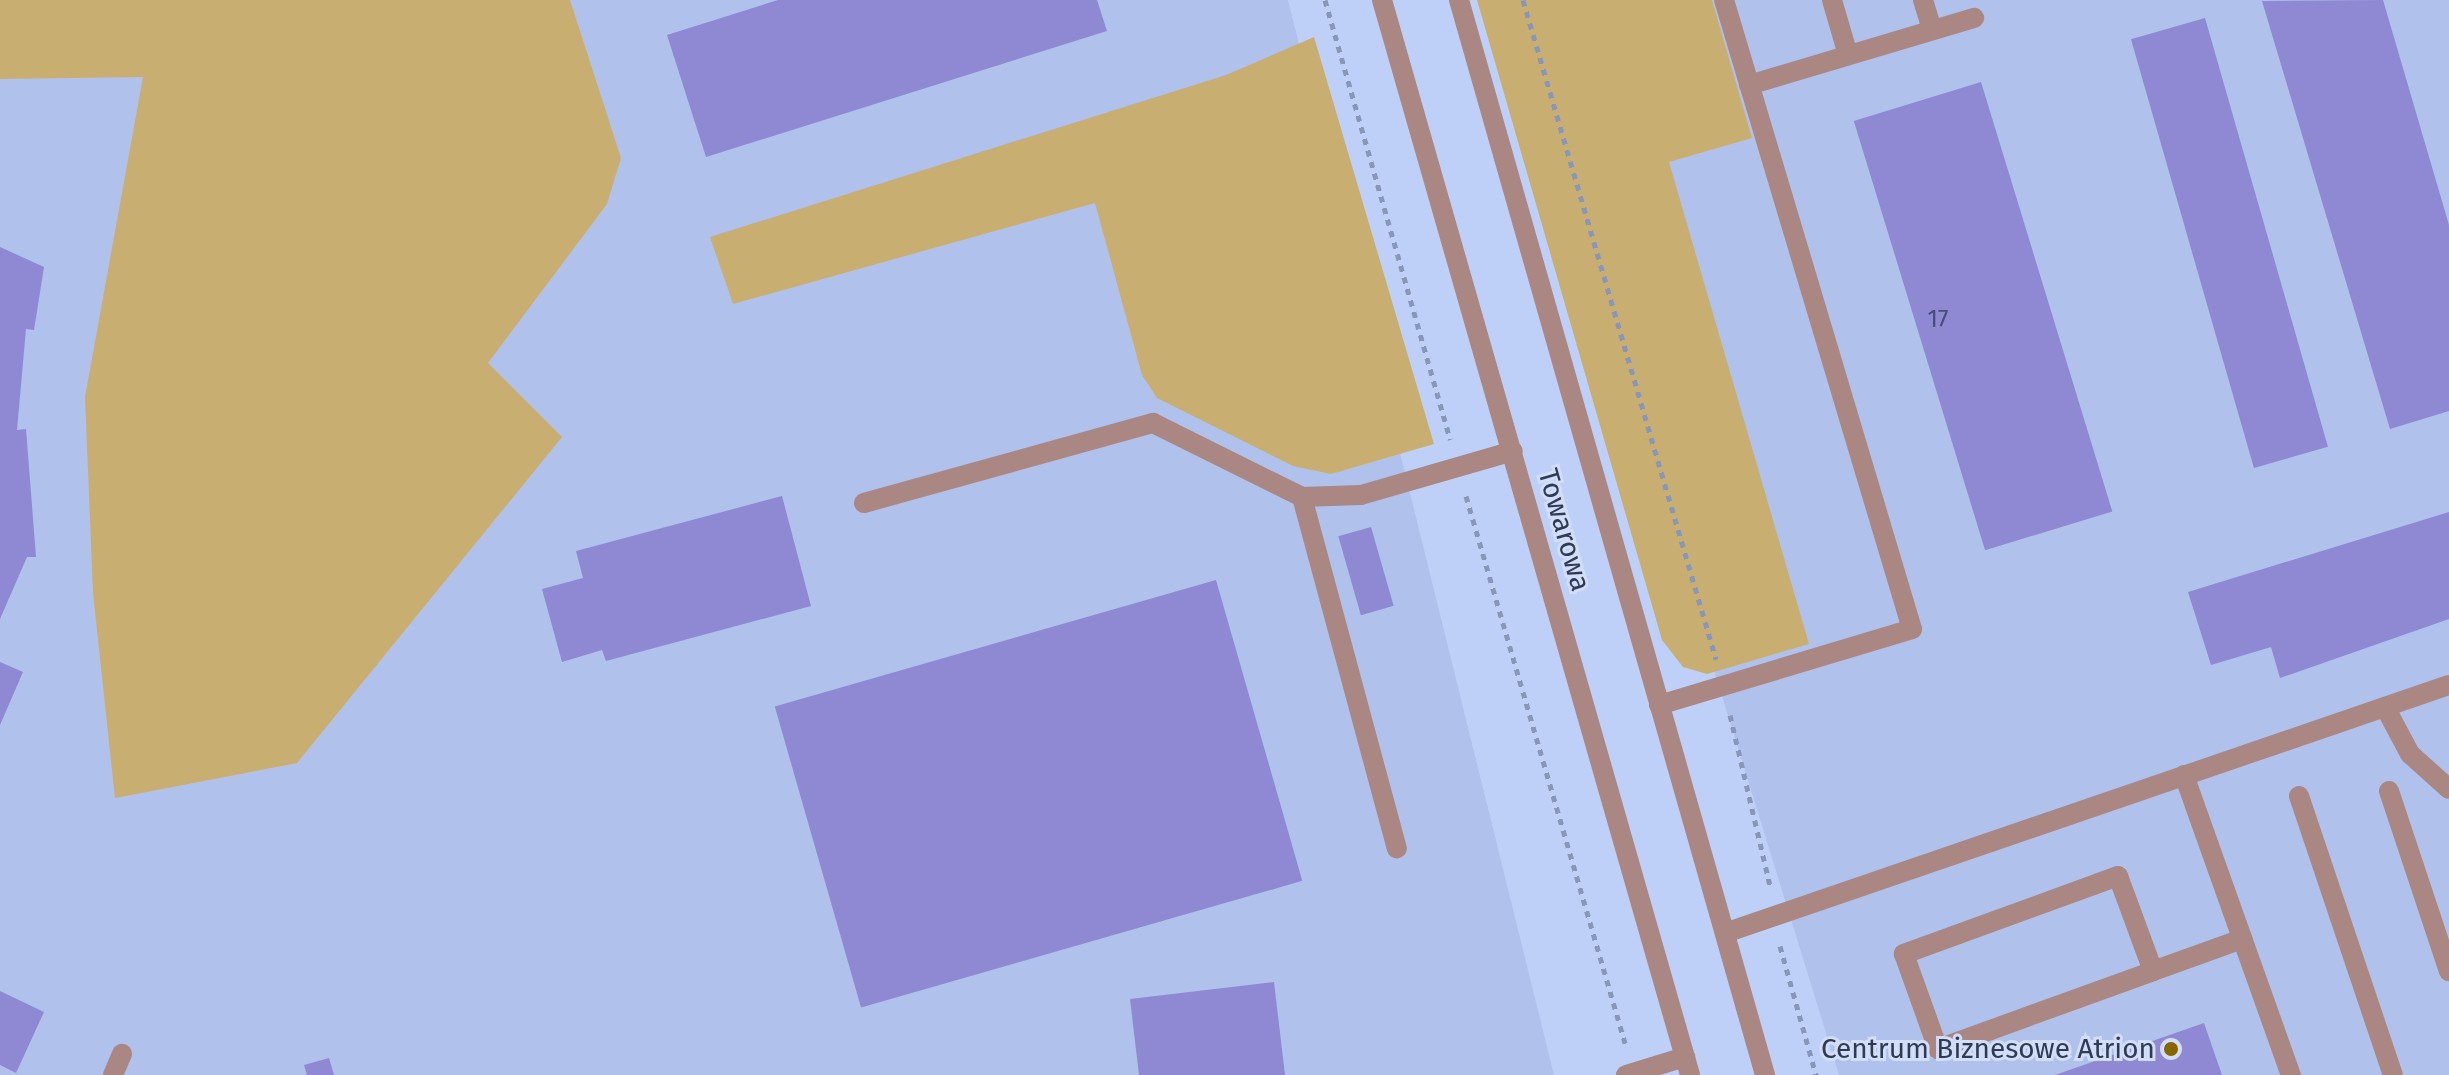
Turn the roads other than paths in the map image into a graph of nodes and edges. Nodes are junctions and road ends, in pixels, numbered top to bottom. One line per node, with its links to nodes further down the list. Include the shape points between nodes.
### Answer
1 (1382, 0): 10 (street, Towarowa)
2 (1459, 0): 14 (street, Towarowa)
3 (1724, 0): 9 (street)
4 (1832, 0): 8 (street)
5 (1923, 0): 7 (street)
6 (1974, 18): 7 (street)
7 (1932, 30): 8 (street)
8 (1848, 55): 9 (street)
9 (1749, 85): 14 (street, via 1912,629)
10 (1513, 451): 11 (street, via 1361,495); 26 (street, Towarowa)
11 (1302, 497): 12 (street, via 1153,423); 20 (street)
12 (864, 503)
13 (2449, 685): 15 (street)
14 (1659, 705): 21 (street, Towarowa)
15 (2385, 707): 16 (street); 17 (street, via 2410,754)
16 (2184, 775): 21 (street); 22 (street)
17 (2449, 789)
18 (2389, 791): 24 (street)
19 (2299, 796): 31 (street)
20 (1397, 848)
21 (1725, 933): 29 (street, Towarowa)
22 (2242, 939): 23 (street); 30 (street)
23 (2153, 971): 23 (street, via 1938,1049 1904,954 2118,876)
24 (2449, 971)
25 (122, 1054): 28 (street)
26 (1688, 1066): 27 (street)
27 (1630, 1074)
28 (113, 1075)
29 (1765, 1075)
30 (2291, 1075)
31 (2393, 1075)

